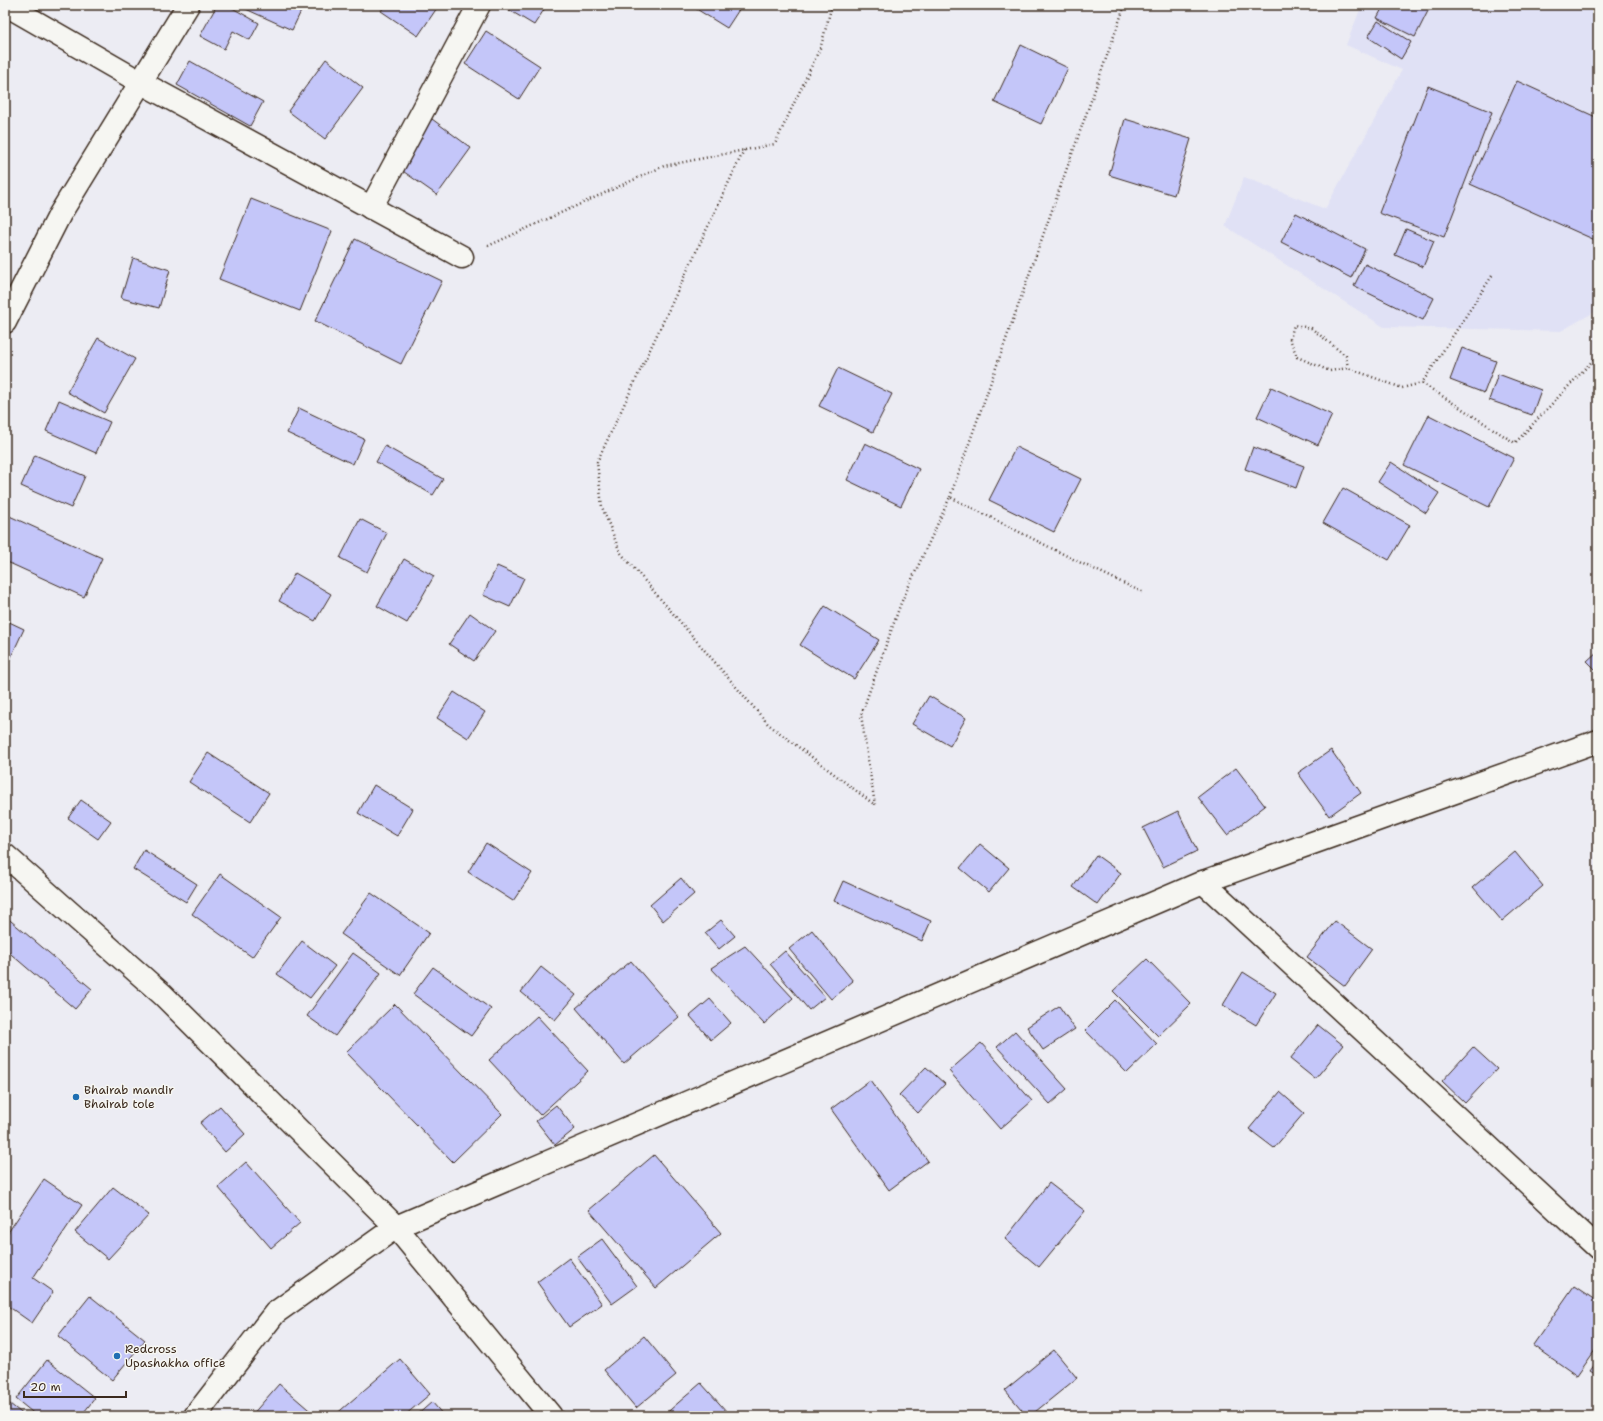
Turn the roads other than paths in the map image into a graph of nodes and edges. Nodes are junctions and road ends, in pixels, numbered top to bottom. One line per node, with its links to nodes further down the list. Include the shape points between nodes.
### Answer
1 (6, 5): 4 (street)
2 (188, 5): 4 (street)
3 (478, 5): 5 (street)
4 (140, 82): 5 (street); 7 (street, via 60,214)
5 (371, 208): 6 (street)
6 (462, 257)
7 (5, 322)
8 (1598, 741): 10 (street)
9 (5, 855): 11 (street, via 163,995)
10 (1203, 882): 11 (street); 12 (street)
11 (396, 1226): 13 (street, via 276,1313); 14 (street)
12 (1598, 1248)
13 (195, 1416)
14 (551, 1416)

